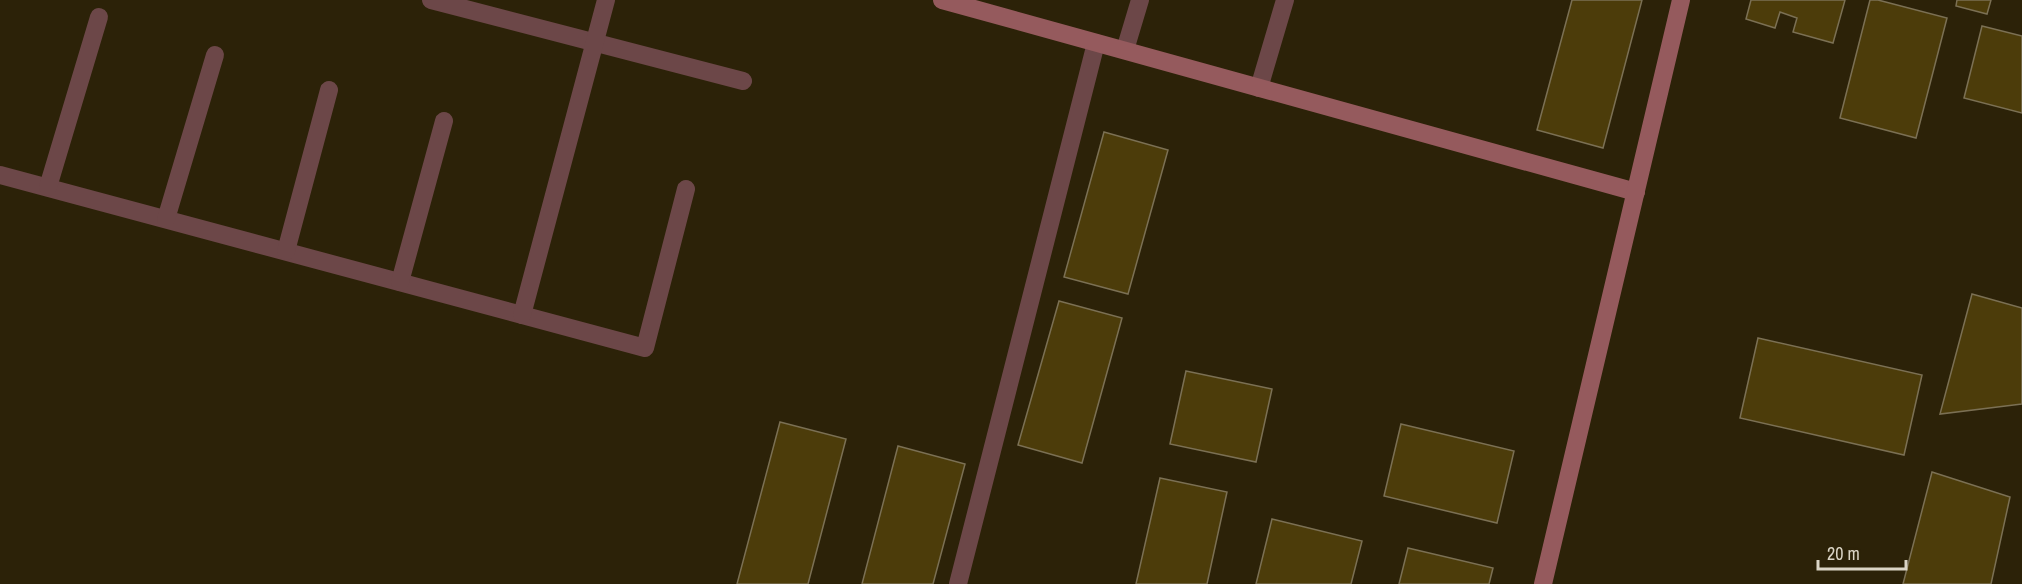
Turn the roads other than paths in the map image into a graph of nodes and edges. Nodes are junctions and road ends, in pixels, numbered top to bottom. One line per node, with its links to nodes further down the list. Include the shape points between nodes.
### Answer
1 (431, 0): 8 (street)
2 (606, 0): 8 (street)
3 (942, 0): 9 (street)
4 (1140, 0): 10 (street)
5 (1285, 0): 13 (street)
6 (1681, 0): 19 (street)
7 (99, 17): 17 (street)
8 (594, 42): 12 (street); 23 (street)
9 (1096, 43): 10 (street); 24 (street)
10 (1125, 50): 13 (street)
11 (215, 55): 20 (street)
12 (742, 81)
13 (1259, 88): 19 (street)
14 (328, 90): 21 (street)
15 (444, 121): 22 (street)
16 (0, 174): 17 (street)
17 (48, 187): 20 (street)
18 (686, 189): 23 (street, via 645,348)
19 (1636, 192): 25 (street)
20 (166, 219): 21 (street)
21 (286, 251): 22 (street)
22 (400, 282): 23 (street)
23 (522, 315)
24 (958, 584)
25 (1543, 584)

